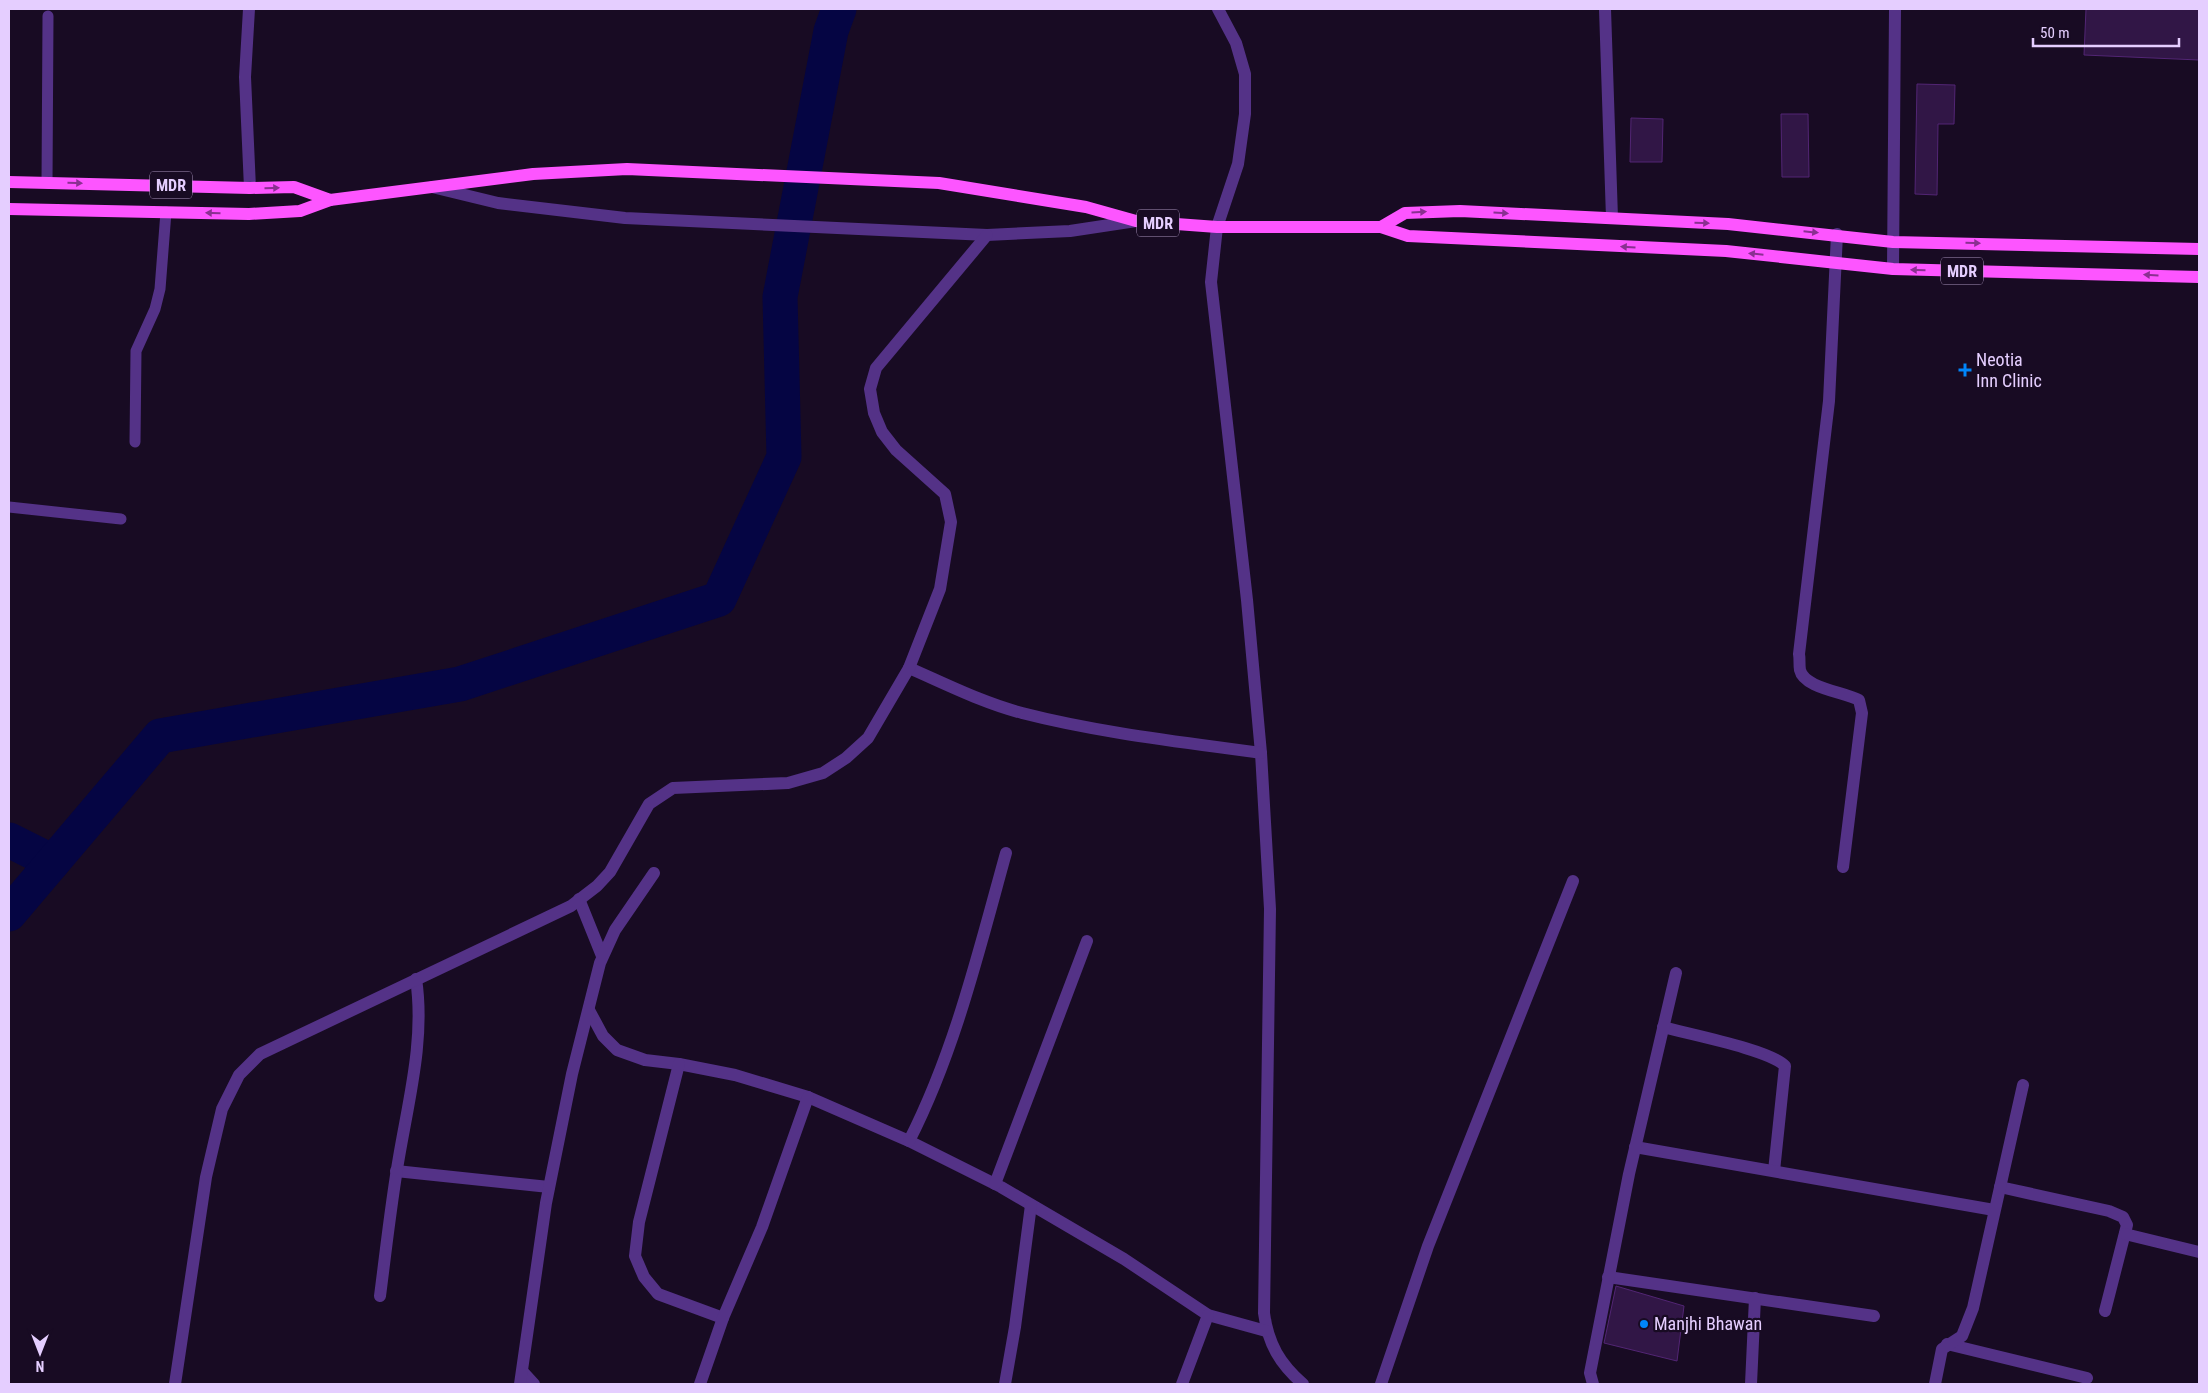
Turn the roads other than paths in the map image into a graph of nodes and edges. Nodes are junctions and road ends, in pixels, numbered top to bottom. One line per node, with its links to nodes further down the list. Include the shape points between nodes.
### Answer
1 (249, 9): 9 (street, via 245,77)
2 (1218, 9): 15 (street, via 1236,43 1245,74 1245,114 1238,164)
3 (1605, 9): 13 (street)
4 (1895, 9): 19 (street)
5 (48, 16): 7 (lane)
6 (9, 182): 7 (main road, MDR)
7 (47, 183): 9 (main road, MDR, one-way to 9)
8 (432, 187): 10 (main road, MDR); 14 (main road, MDR, via 542,173 627,169 938,183 1086,207); 18 (street, via 498,204 625,218)
9 (250, 188): 10 (main road, MDR, one-way to 10, via 294,187)
10 (330, 200): 12 (main road, MDR, one-way to 12, via 300,211 249,214)
11 (9, 209): 12 (main road, MDR)
12 (166, 212): 24 (lane, via 160,289 155,309 136,351)
13 (1612, 218): 16 (main road, MDR, one-way to 13, via 1406,213 1460,211); 17 (main road, MDR, one-way to 17)
14 (1136, 221): 15 (main road, MDR); 18 (street, via 1070,231)
15 (1217, 228): 16 (main road, MDR); 28 (street, via 1211,282)
16 (1381, 228): 21 (main road, MDR, one-way to 16, via 1726,251 1408,236)
17 (1836, 234): 19 (main road, MDR); 21 (street)
18 (987, 235): 27 (street, via 876,368 870,389 874,413 882,432 896,450 945,494 951,522 940,589)
19 (1893, 242): 20 (main road, MDR, one-way to 20); 22 (street)
20 (2199, 249)
21 (1835, 262): 22 (main road, MDR); 30 (street, via 1829,401 1800,671 1804,678 1819,687 1859,700 1862,713)
22 (1893, 269): 23 (main road, MDR, one-way to 22)
23 (2199, 277)
24 (136, 442)
25 (9, 507): 26 (lane)
26 (121, 520)
27 (909, 668): 28 (street, via 1020,713); 33 (street, via 868,738 823,773 788,782 673,788 649,804 610,872)
28 (1261, 753): 61 (street, via 1270,909)
29 (1006, 853): 43 (street, via 974,969 931,1099)
30 (1843, 867)
31 (654, 873): 35 (street, via 615,930)
32 (1573, 881): 71 (street, via 1428,1246)
33 (580, 900): 35 (street); 37 (street)
34 (1087, 941): 47 (street)
35 (602, 956): 38 (street)
36 (1676, 973): 39 (street)
37 (416, 979): 45 (street, via 420,1020); 65 (street, via 260,1054 239,1075 222,1109 206,1176)
38 (589, 1010): 40 (street, via 603,1036 616,1050 645,1060); 48 (street)
39 (1663, 1028): 44 (street); 46 (street, via 1750,1050 1785,1066)
40 (679, 1064): 42 (street, via 735,1075); 60 (street, via 640,1222 635,1256 644,1277 658,1294)
41 (2023, 1085): 49 (street)
42 (808, 1097): 43 (street); 60 (street, via 762,1227)
43 (909, 1142): 47 (street)
44 (1635, 1147): 46 (street); 54 (street)
45 (396, 1171): 48 (street); 55 (street)
46 (1774, 1171): 51 (street)
47 (995, 1184): 50 (street)
48 (549, 1187): 63 (street)
49 (2000, 1187): 51 (street); 52 (street, via 2117,1213 2127,1225)
50 (1032, 1205): 58 (street, via 1124,1259); 68 (street)
51 (1994, 1210): 62 (street, via 1966,1329 1962,1336)
52 (2125, 1234): 53 (street); 57 (street)
53 (2199, 1252)
54 (1608, 1277): 56 (street); 72 (street, via 1590,1373)
55 (380, 1296)
56 (1754, 1298): 59 (street); 73 (street)
57 (2105, 1311)
58 (1208, 1315): 61 (street); 69 (street)
59 (1874, 1316)
60 (723, 1318): 67 (street)
61 (1266, 1331): 70 (street, via 1275,1353)
62 (1947, 1344): 64 (street); 74 (street, via 1938,1362)
63 (521, 1378): 66 (street)
64 (2087, 1378)
65 (175, 1384)
66 (534, 1384)
67 (700, 1384)
68 (1005, 1384)
69 (1182, 1384)
70 (1303, 1384)
71 (1381, 1384)
72 (1593, 1384)
73 (1751, 1384)
74 (1935, 1384)

